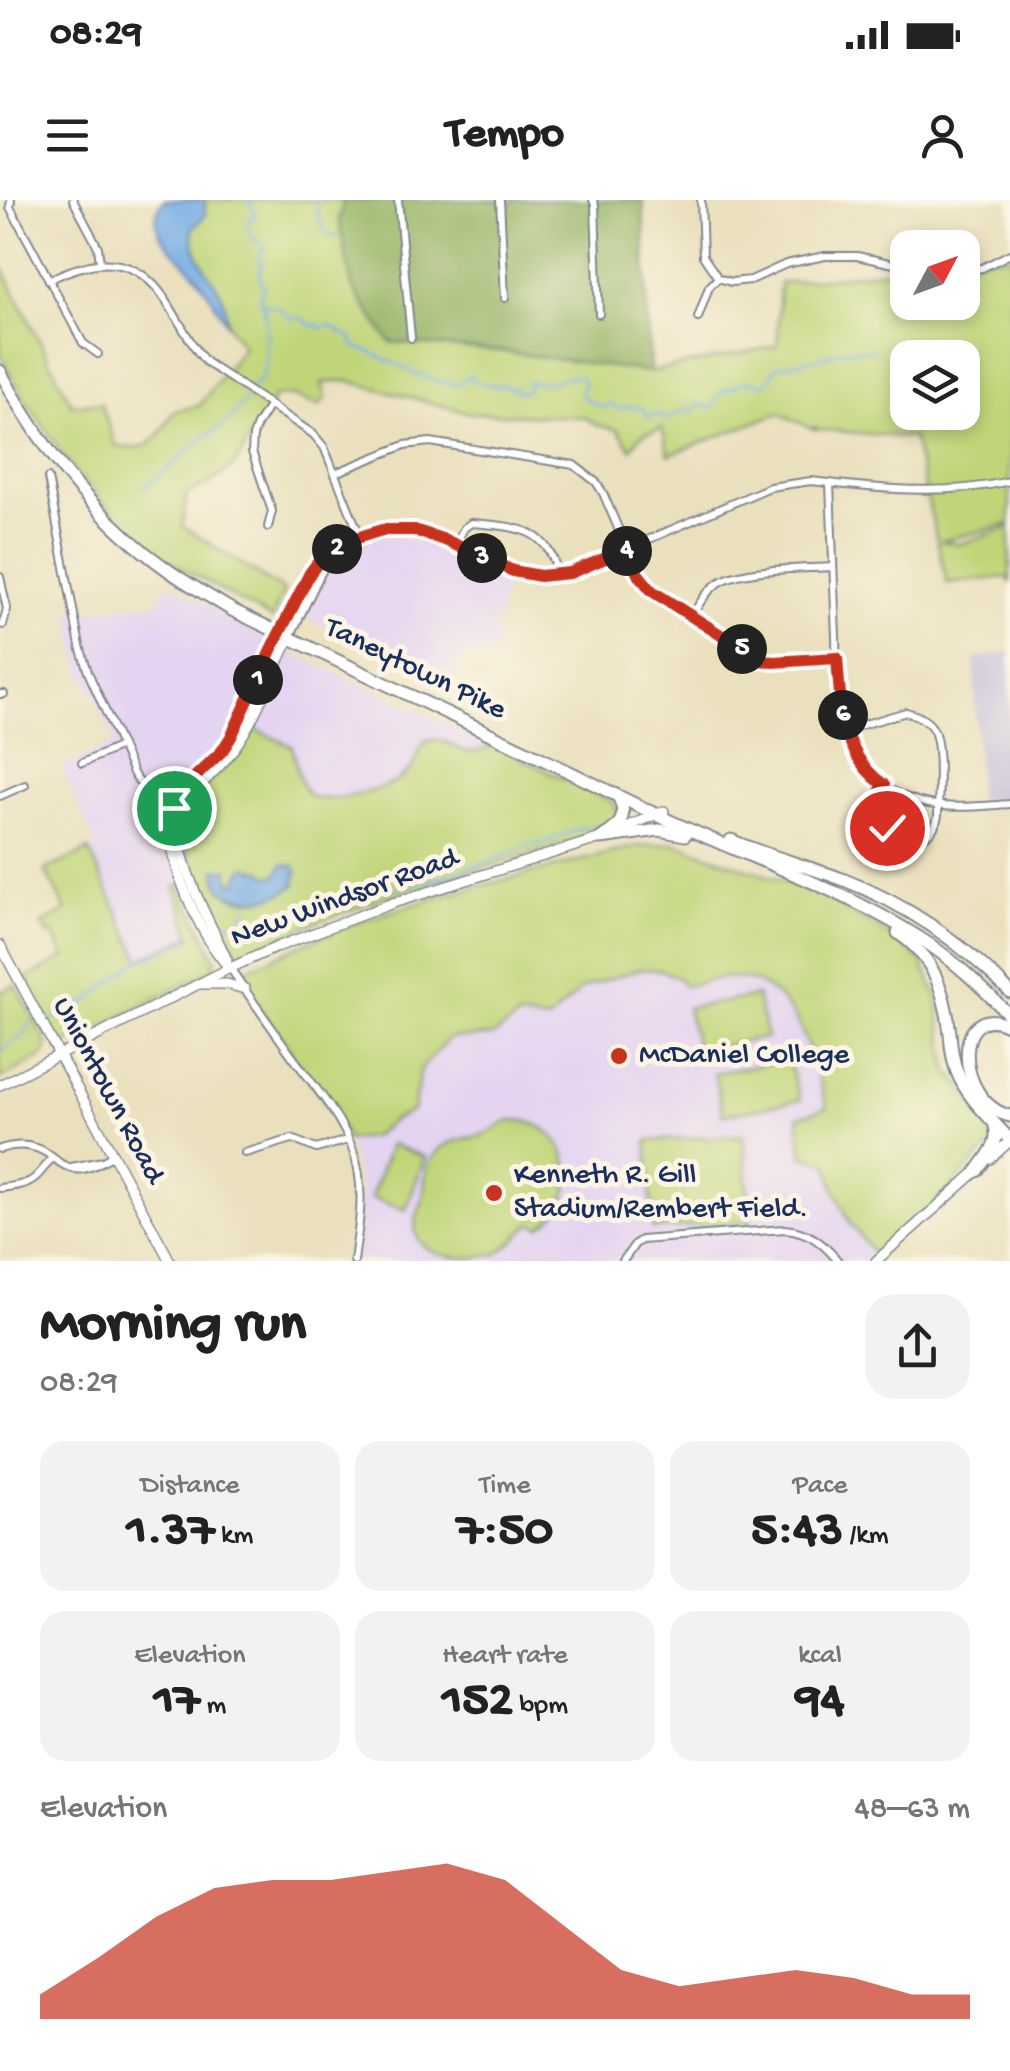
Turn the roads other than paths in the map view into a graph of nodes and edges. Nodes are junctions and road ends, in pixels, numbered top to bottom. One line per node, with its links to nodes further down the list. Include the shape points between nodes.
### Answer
1 (11, 200): 12 (street)
2 (73, 200): 8 (street)
3 (398, 200): 16 (street)
4 (500, 200): 13 (street)
5 (593, 200): 14 (street)
6 (701, 200): 11 (street, via 703,256)
7 (1010, 254): 10 (street)
8 (100, 263): 12 (street); 19 (street, via 125,267 154,284 206,362)
9 (890, 263): 11 (street, via 825,256 752,280)
10 (980, 268)
11 (718, 278): 15 (street)
12 (49, 280): 17 (street, via 83,343)
13 (505, 298)
14 (600, 314)
15 (698, 318)
16 (411, 338)
17 (98, 354)
18 (0, 371): 33 (highway, Taneytown Pike, via 52,454 122,532 190,584)
19 (269, 406): 20 (street, via 314,434); 24 (street, via 252,452 272,510)
20 (335, 473): 25 (street); 27 (street, via 430,442 574,465 604,494)
21 (48, 478): 36 (street, via 82,658)
22 (1010, 481): 23 (street, via 970,490)
23 (830, 483): 27 (street, via 770,487); 28 (street)
24 (268, 528)
25 (360, 536): 26 (street, via 406,529); 33 (street, via 340,546)
26 (455, 546): 29 (street, via 519,573); 29 (street, via 471,523 529,532 547,545)
27 (627, 549): 29 (street); 31 (street, via 644,585)
28 (833, 567): 31 (street, via 719,582); 34 (street)
29 (558, 575)
30 (0, 577): 32 (street)
31 (691, 617): 34 (street, via 760,660)
32 (3, 625)
33 (285, 636): 38 (highway, Taneytown Pike); 45 (main road, via 240,739)
34 (837, 658): 35 (street)
35 (844, 730): 39 (street, via 863,767); 44 (street, via 906,712 923,718 937,742)
36 (121, 746): 37 (street); 45 (street, via 143,787)
37 (82, 763)
38 (557, 766): 42 (highway, Taneytown Pike); 46 (highway, Taneytown Pike)
39 (884, 785): 44 (street); 44 (street, via 876,815 887,828 912,838 936,826)
40 (25, 786): 41 (street)
41 (0, 796)
42 (618, 796): 46 (highway, Taneytown Pike); 47 (highway, via 623,818)
43 (1010, 804): 44 (street)
44 (938, 805)
45 (178, 810): 51 (main road, via 186,871)
46 (660, 813): 47 (main road, New Windsor Road); 48 (highway); 54 (highway, via 899,906 946,934)
47 (601, 838): 48 (highway, via 670,830); 51 (main road, New Windsor Road, via 360,914)
48 (745, 855): 49 (highway)
49 (761, 862): 55 (highway, via 918,937); 59 (highway, via 863,912 916,947 942,989 958,1074)
50 (0, 945): 57 (main road, Uniontown Road)
51 (230, 968): 52 (main road, New Windsor Road); 53 (street)
52 (198, 984): 53 (main road); 57 (main road, New Windsor Road)
53 (245, 989): 62 (street)
54 (1010, 992)
55 (1010, 1016)
56 (1010, 1026): 59 (highway, via 986,1022 967,1043 970,1076)
57 (60, 1055): 58 (main road, New Windsor Road); 66 (main road, Uniontown Road)
58 (0, 1085)
59 (987, 1109): 60 (highway); 61 (highway); 67 (highway, via 997,1140)
60 (1010, 1116)
61 (1010, 1138): 67 (main road)
62 (348, 1140): 64 (street, via 316,1150 292,1139); 71 (street, via 360,1188)
63 (0, 1149): 65 (street, via 33,1146)
64 (246, 1154)
65 (52, 1157): 66 (street, via 62,1166 89,1169); 68 (street, via 33,1181)
66 (108, 1158): 70 (main road, Uniontown Road)
67 (977, 1171): 69 (main road)
68 (0, 1188)
69 (878, 1260)
70 (170, 1261)
71 (354, 1261)
72 (623, 1261): 73 (street, via 641,1240 785,1229 817,1240)
73 (838, 1261)

